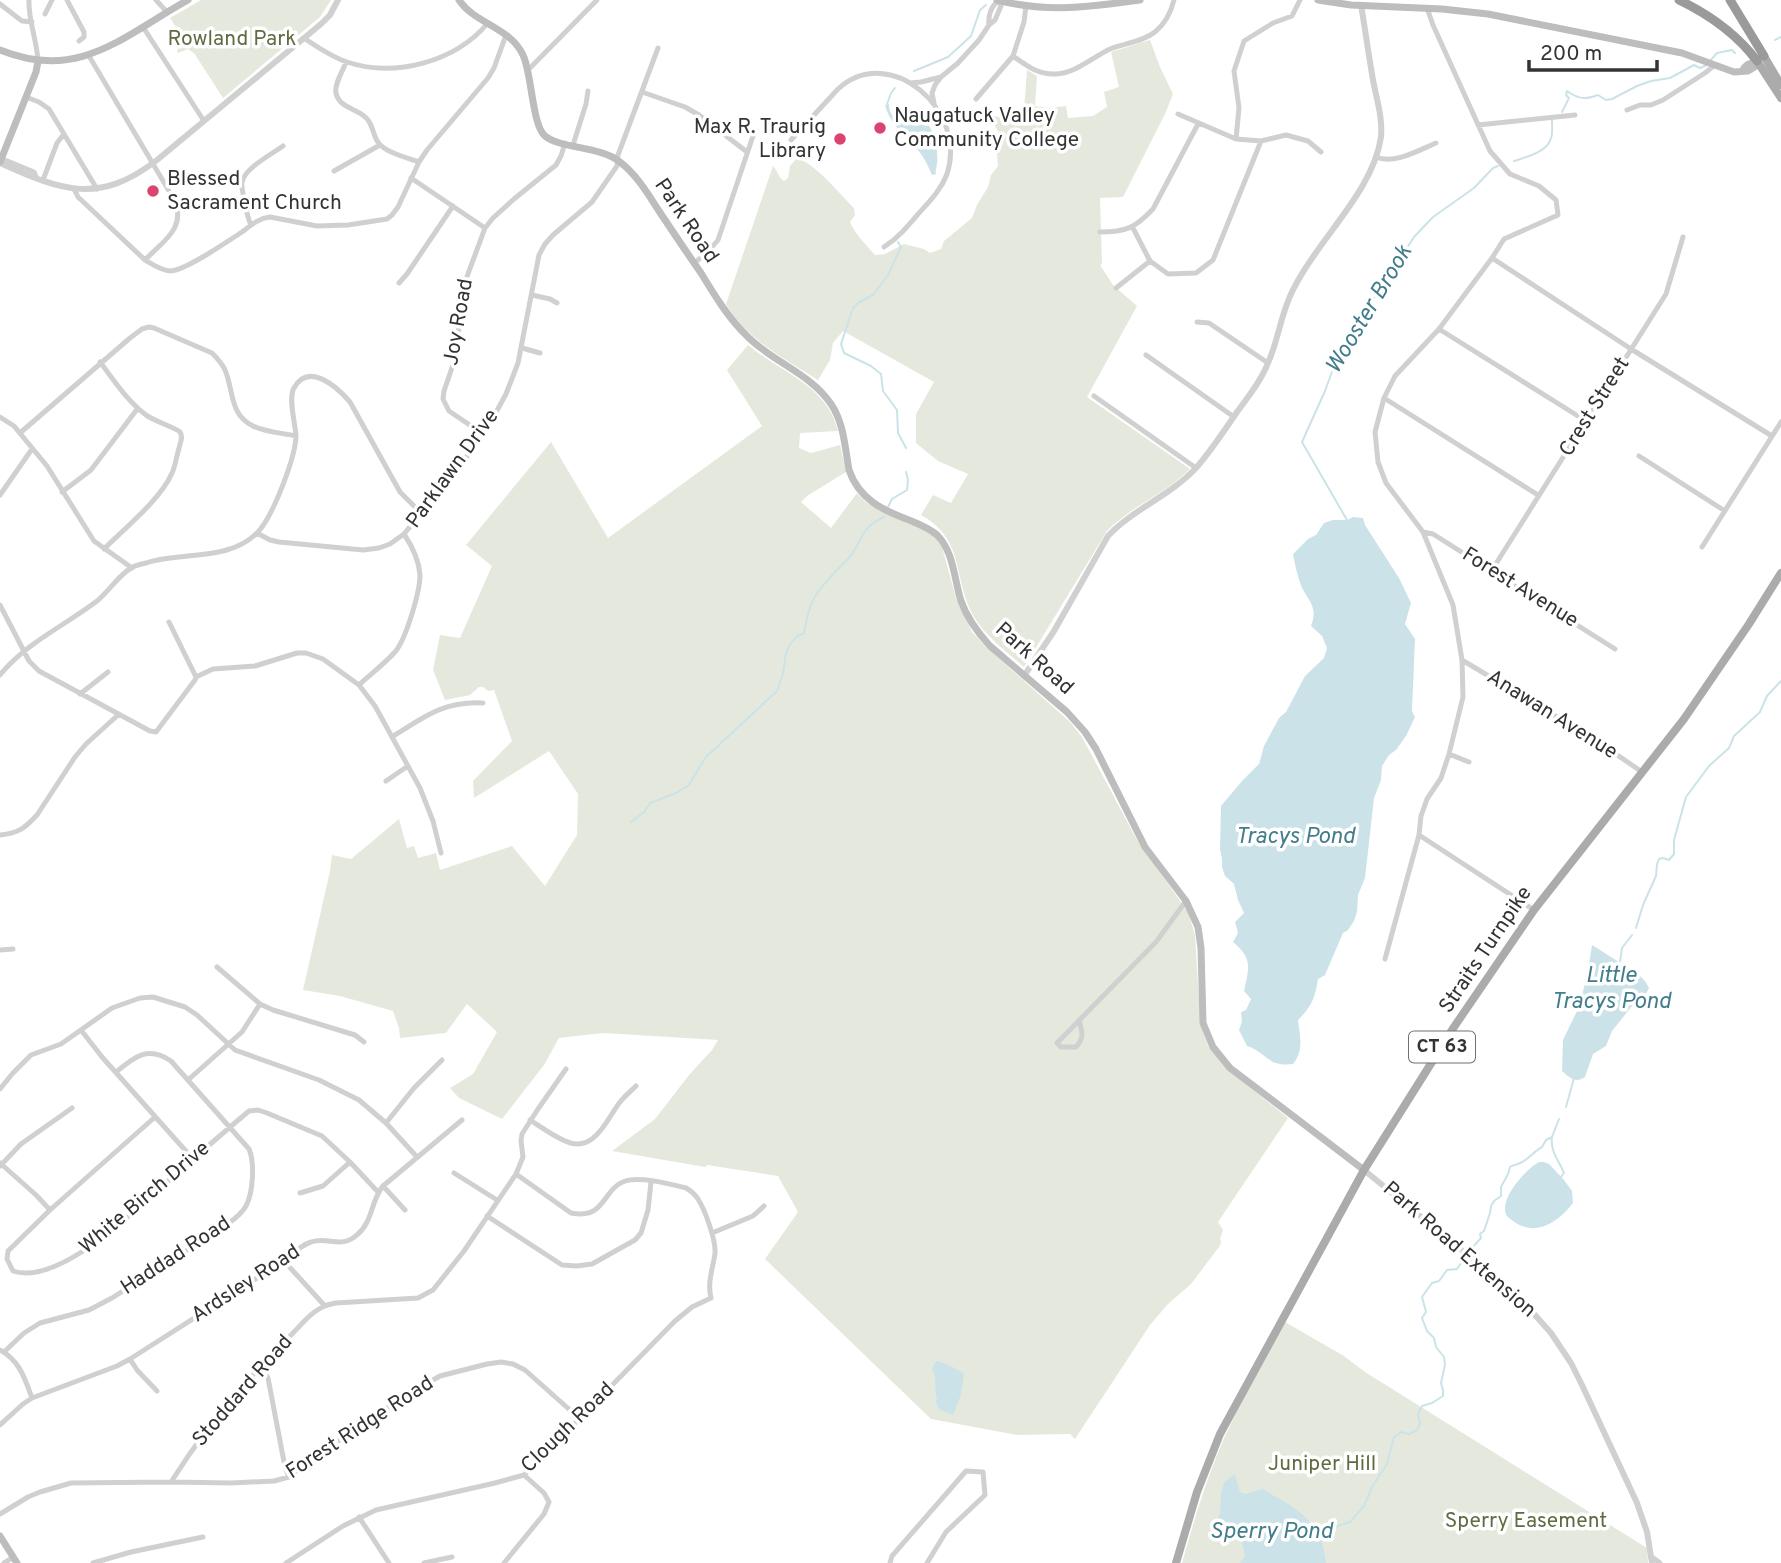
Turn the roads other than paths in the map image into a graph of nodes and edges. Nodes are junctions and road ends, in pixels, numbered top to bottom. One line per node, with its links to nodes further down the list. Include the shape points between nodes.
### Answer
1 (29, 0): 22 (street)
2 (52, 0): 21 (street)
3 (67, 0): 27 (street, via 84,32)
4 (156, 0): 20 (street)
5 (188, 0): 20 (main road)
6 (338, 0): 26 (street, via 326,20)
7 (459, 0): 23 (main road, Park Road)
8 (597, 0): 36 (street)
9 (998, 0): 18 (main road); 37 (street, via 1001,6 994,21 970,52)
10 (1140, 0): 18 (main road, via 1068,9)
11 (1174, 0): 31 (street, via 1157,30 1072,70 1041,74)
12 (1300, 0): 54 (street, via 1292,16 1244,41 1234,71 1239,108)
13 (1318, 0): 17 (main road)
14 (1679, 0): 32 (highway, via 1725,26)
15 (1730, 0): 32 (highway)
16 (0, 4): 22 (street, via 22,21)
17 (1362, 5): 19 (main road); 63 (street, via 1381,118)
18 (1026, 6): 31 (street)
19 (1427, 8): 35 (main road, via 1517,19); 51 (street)
20 (167, 12): 24 (main road)
21 (45, 13)
22 (32, 22): 33 (street)
23 (488, 23): 25 (main road, Park Road); 34 (street, via 436,60 400,68)
24 (143, 27): 30 (main road); 49 (street)
25 (506, 35): 36 (main road, Park Road, via 522,52); 66 (street, via 488,78)
26 (304, 38): 34 (street); 49 (street)
27 (79, 41)
28 (658, 48): 41 (street, Parklawn Drive)
29 (0, 50): 33 (main road)
30 (89, 56): 33 (main road); 67 (street)
31 (1013, 56): 44 (street)
32 (1760, 59): 35 (main road, via 1748,71 1732,72); 39 (main road); 43 (main road)
33 (38, 61): 42 (main road)
34 (346, 62): 59 (street, via 336,86 339,101 366,117)
35 (1711, 63): 46 (street, via 1705,73 1664,100)
36 (528, 70): 58 (main road, Park Road, via 539,129 548,138)
37 (941, 77): 38 (street); 45 (street, via 932,93)
38 (910, 83): 45 (street); 55 (street, via 879,74 846,81)
39 (1781, 85)
40 (588, 90): 58 (street, Joy Road)
41 (642, 92): 61 (street, via 685,107); 65 (street, Parklawn Drive)
42 (26, 97): 53 (street, via 49,109); 64 (main road)
43 (1781, 98)
44 (976, 99)
45 (934, 104): 79 (street, via 949,137 946,175 934,197)
46 (1627, 110)
47 (1178, 114): 50 (street)
48 (1576, 115): 51 (street)
49 (204, 121): 67 (street)
50 (1198, 124): 54 (street); 76 (street, via 1153,209)
51 (1478, 125): 80 (street, via 1499,163 1556,200 1558,215 1504,239)
52 (755, 130): 61 (street)
53 (64, 134): 70 (street); 72 (street)
54 (1236, 139): 56 (street)
55 (791, 140)
56 (1261, 141): 62 (street, via 1286,135 1308,141); 82 (street, via 1213,260 1196,273 1168,274)
57 (1436, 143): 63 (street, via 1396,159)
58 (569, 144): 65 (main road, Park Road); 75 (street, Joy Road, via 556,165)
59 (380, 145): 66 (street); 68 (street)
60 (283, 146): 74 (street, via 242,181)
61 (747, 152): 83 (street, via 718,240)
62 (1321, 152)
63 (1377, 158): 95 (street, via 1293,288)
64 (0, 160): 70 (street)
65 (618, 160): 83 (main road, Park Road, via 637,179); 86 (street, Parklawn Drive, via 592,202 545,244)
66 (419, 162): 69 (street)
67 (152, 164): 72 (street); 81 (street, via 179,210 175,227)
68 (334, 170)
69 (411, 178): 73 (street); 74 (street, via 387,219 317,226 270,216)
70 (40, 179): 71 (street)
71 (74, 189): 72 (street); 81 (street)
72 (97, 189)
73 (453, 206): 75 (street); 84 (street)
74 (251, 225): 81 (street, via 181,268 164,270)
75 (485, 228): 104 (street, Joy Road, via 465,282 456,356 443,399 449,411)
76 (1133, 228): 77 (street); 82 (street)
77 (1100, 232)
78 (1683, 237): 91 (street, Crest Street, via 1666,294)
79 (884, 247)
80 (1492, 258): 89 (street); 91 (street)
81 (145, 260)
82 (1150, 261): 85 (street)
83 (694, 263): 130 (main road, Park Road, via 745,334 826,397 839,419 849,470 861,492 881,509 939,537 972,623)
84 (399, 283)
85 (1116, 288)
86 (532, 295): 87 (street); 90 (street, Parklawn Drive)
87 (558, 303)
88 (1197, 322): 95 (street, via 1209,323)
89 (1439, 329): 97 (street, via 1395,376); 101 (street)
90 (522, 348): 92 (street); 104 (street, Parklawn Drive, via 514,378)
91 (1631, 349): 101 (street, Crest Street); 106 (street)
92 (540, 353)
93 (1146, 355): 99 (street)
94 (100, 362): 98 (street); 103 (street); 105 (street, via 142,329 154,328 219,359 233,405 245,420)
95 (1268, 363): 99 (street)
96 (1094, 396): 109 (street)
97 (1384, 398): 112 (street); 115 (street, via 1375,432 1378,462 1386,483)
98 (138, 408): 110 (street, via 91,470); 119 (street, via 181,432 173,472 157,496)
99 (1234, 416): 109 (street)
100 (0, 417): 103 (street)
101 (1586, 421): 112 (street, Crest Street)
102 (1781, 422): 106 (street)
103 (20, 433): 107 (street)
104 (483, 434): 114 (street, Parklawn Drive)
105 (296, 436): 114 (street, via 295,386 307,377 330,382 350,402 400,492); 116 (street, via 277,499)
106 (1772, 436): 113 (street)
107 (32, 449): 110 (street); 111 (street)
108 (1639, 456): 113 (street)
109 (1196, 468): 130 (street, via 1108,536)
110 (62, 492): 119 (street)
111 (0, 495)
112 (1538, 495): 121 (street, Crest Street)
113 (1726, 511): 118 (street)
114 (421, 513): 117 (street, Parklawn Drive)
115 (1423, 532): 121 (street, Forest Avenue); 127 (street, via 1453,605)
116 (257, 533): 117 (street, Parklawn Drive, via 279,542 363,550 390,544); 120 (street, via 221,552 159,559)
117 (404, 534): 132 (street, via 420,574 406,633 395,651)
118 (1702, 547)
119 (104, 549): 120 (street)
120 (131, 568): 126 (street, via 94,603)
121 (1492, 570): 125 (street, Forest Avenue)
122 (1781, 573): 140 (main road, Straits Turnpike / CT 63, via 1684,719)
123 (0, 605): 126 (street)
124 (169, 622): 131 (street)
125 (1615, 649)
126 (23, 650): 129 (street); 133 (street, via 39,671)
127 (1462, 660): 137 (street, via 1463,696); 140 (street, Anawan Avenue)
128 (108, 672): 133 (street)
129 (0, 675)
130 (1024, 676): 145 (main road, Park Road, via 1085,732 1145,847)
131 (196, 677): 132 (street, via 214,669 255,666 306,653 323,659); 135 (street, via 156,732)
132 (359, 685): 136 (street)
133 (80, 694): 135 (street)
134 (483, 703): 136 (street, via 466,702 431,712)
135 (118, 715): 142 (street, via 75,757 25,828)
136 (392, 737): 139 (street)
137 (1449, 754): 138 (street); 143 (street, via 1427,799)
138 (1469, 762)
139 (408, 766): 141 (street); 144 (street, via 427,804)
140 (1642, 772): 146 (main road, Straits Turnpike / CT 63)
141 (386, 781)
142 (0, 835)
143 (1419, 835): 146 (street); 149 (street)
144 (441, 853)
145 (1186, 901): 152 (street, via 1156,943); 172 (main road, Park Road, via 1198,927 1203,1023 1213,1047 1230,1068)
146 (1534, 910): 172 (main road, Straits Turnpike / CT 63)
147 (13, 949): 148 (street)
148 (0, 950)
149 (1385, 959)
150 (217, 967): 151 (street)
151 (260, 1004): 154 (street); 155 (street)
152 (1079, 1020): 152 (street, via 1081,1041 1076,1047 1061,1047 1057,1043)
153 (81, 1030): 155 (street, via 112,1008 153,997 197,1014); 158 (street); 161 (street, via 61,1044 31,1055)
154 (364, 1042)
155 (229, 1045): 159 (street); 166 (street, via 319,1080 359,1100)
156 (442, 1060): 166 (street)
157 (566, 1069): 165 (street)
158 (116, 1072): 159 (street, Haddad Road, via 131,1059 155,1054 171,1061); 163 (street)
159 (188, 1080): 167 (street, Haddad Road)
160 (636, 1086): 165 (street, via 595,1138 584,1142 565,1142)
161 (0, 1089)
162 (72, 1108): 171 (street)
163 (155, 1117): 169 (street); 181 (street, White Birch Drive)
164 (462, 1120): 168 (street, Ardsley Road)
165 (530, 1120): 174 (street, via 522,1134 523,1157)
166 (386, 1123): 168 (street)
167 (230, 1127): 169 (street, White Birch Drive); 170 (street, White Birch Drive, via 249,1111 258,1110 322,1136); 187 (street, Haddad Road, via 253,1158 249,1197 237,1217 100,1304 40,1323)
168 (417, 1157): 176 (street, Ardsley Road)
169 (193, 1159): 181 (street, White Birch Drive, via 100,1240 67,1261 31,1273 13,1271 8,1251)
170 (350, 1162): 177 (street, White Birch Drive); 178 (street, via 323,1186)
171 (1, 1164): 181 (street)
172 (1364, 1170): 203 (street, Park Road Extension, via 1518,1296 1551,1333 1582,1385 1637,1503); 212 (main road, Straits Turnpike / CT 63, via 1220,1434)
173 (453, 1173): 179 (street)
174 (516, 1174): 175 (street, via 580,1215 592,1213 621,1182); 179 (street)
175 (651, 1182): 183 (street, via 641,1233 592,1264 562,1265); 184 (street, via 693,1192)
176 (383, 1186): 177 (street, Ardsley Road); 182 (street)
177 (378, 1192): 185 (street, Ardsley Road, via 370,1217 356,1237 340,1243 312,1241)
178 (300, 1193)
179 (497, 1200): 183 (street)
180 (764, 1206): 184 (street, via 753,1216)
181 (50, 1210)
182 (405, 1210)
183 (487, 1216): 186 (street, via 441,1282 425,1295)
184 (712, 1233): 192 (street, Clough Road, via 711,1298 675,1321)
185 (284, 1261): 186 (street); 188 (street, Ardsley Road)
186 (325, 1306): 189 (street, Stoddard Road)
187 (2, 1351): 191 (street, via 22,1372)
188 (130, 1359): 190 (street); 191 (street, Ardsley Road)
189 (261, 1364): 195 (street); 196 (street, Stoddard Road)
190 (158, 1391)
191 (32, 1398): 193 (street, Ardsley Road)
192 (580, 1419): 194 (street, Clough Road); 195 (street, Forest Ridge Road, via 525,1370 501,1362 487,1364 440,1376 415,1390)
193 (0, 1425)
194 (524, 1475): 198 (street, Clough Road); 209 (street, via 549,1502)
195 (289, 1477): 196 (street, Forest Ridge Road)
196 (171, 1482): 197 (street, Forest Ridge Road, via 71,1483 28,1497)
197 (0, 1514)
198 (359, 1517): 206 (street, Clough Road); 207 (street)
199 (0, 1536): 202 (main road)
200 (203, 1536): 205 (street)
201 (452, 1557): 208 (street)
202 (16, 1560): 204 (street)
203 (1652, 1560): 213 (street)
204 (4, 1563)
205 (93, 1563)
206 (286, 1563)
207 (389, 1563)
208 (424, 1563)
209 (504, 1563)
210 (890, 1563): 211 (street, via 967,1471 983,1472 985,1495 946,1532)
211 (927, 1563)
212 (1176, 1563)
213 (1660, 1563)

